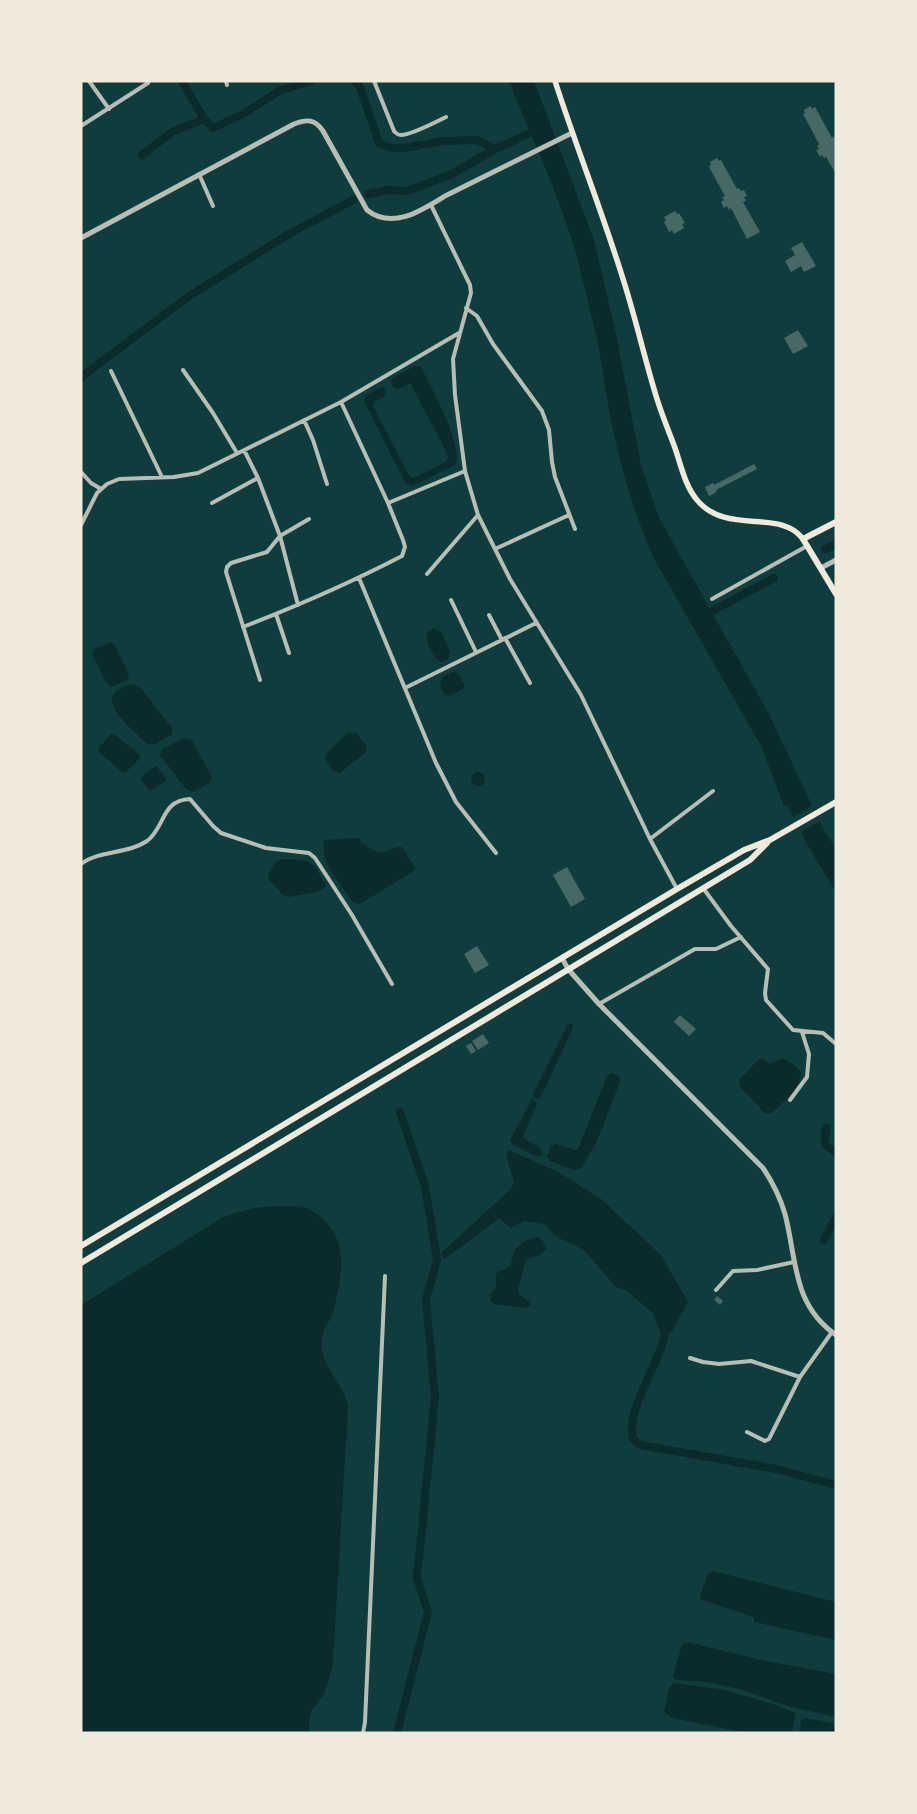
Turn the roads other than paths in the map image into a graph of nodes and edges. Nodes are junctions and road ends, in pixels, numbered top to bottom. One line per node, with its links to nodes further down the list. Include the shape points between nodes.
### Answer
1 (89, 81): 5 (street)
2 (374, 81): 6 (street, via 397,134)
3 (555, 81): 8 (main road)
4 (148, 83): 5 (street)
5 (109, 109): 7 (street)
6 (446, 117)
7 (81, 126)
8 (572, 134): 10 (street); 36 (main road, via 624,281 657,400 688,485 708,511 743,522 792,528)
9 (199, 174): 10 (street, via 294,124 313,121 319,125 363,204 376,217 399,219); 11 (street); 12 (street)
10 (431, 205): 13 (street, via 470,285)
11 (214, 206)
12 (81, 238)
13 (466, 308): 14 (street); 30 (street, via 477,316 493,344 542,411 549,430 555,477)
14 (459, 333): 17 (street); 21 (street, via 453,358)
15 (184, 370): 20 (street)
16 (111, 371): 23 (street)
17 (341, 402): 18 (street); 28 (street)
18 (304, 420): 19 (street); 25 (street)
19 (244, 450): 20 (street); 24 (street)
20 (237, 453): 23 (street, via 198,473)
21 (465, 471): 28 (street); 29 (street)
22 (81, 472): 26 (street)
23 (162, 477): 26 (street, via 120,479)
24 (258, 478): 27 (street); 35 (street)
25 (327, 484)
26 (101, 489): 33 (street)
27 (212, 503)
28 (388, 503): 42 (street, via 405,552)
29 (478, 515): 38 (street); 41 (street)
30 (569, 515): 34 (street); 38 (street)
31 (309, 519): 35 (street)
32 (836, 522): 36 (main road)
33 (81, 525)
34 (575, 529)
35 (280, 536): 46 (street); 50 (street, via 267,552 226,567)
36 (803, 539): 37 (main road)
37 (807, 546): 40 (main road); 44 (street)
38 (494, 549): 49 (street)
39 (836, 560): 40 (street)
40 (820, 568): 43 (main road)
41 (427, 574)
42 (360, 578): 46 (street); 56 (street)
43 (836, 594)
44 (712, 599)
45 (451, 600): 52 (street)
46 (298, 606): 47 (street)
47 (276, 614): 50 (street); 53 (street)
48 (489, 615): 51 (street)
49 (536, 623): 51 (street); 59 (street, via 581,696)
50 (243, 627): 54 (street)
51 (504, 639): 52 (street); 55 (street)
52 (476, 652): 56 (street)
53 (289, 653)
54 (260, 680)
55 (530, 683)
56 (405, 688): 61 (street, via 456,802)
57 (712, 791): 59 (street)
58 (836, 802): 60 (main road)
59 (650, 839): 64 (street)
60 (770, 840): 63 (main road, via 750,860); 64 (main road, via 744,850)
61 (496, 853)
62 (81, 864): 68 (street, via 146,842 175,803 190,799 222,833 266,848 309,853 315,858)
63 (703, 888): 65 (street); 67 (main road)
64 (677, 889): 66 (main road)
65 (741, 937): 69 (street, via 716,949 696,949); 70 (street, via 768,969 765,994 769,1005 793,1030)
66 (562, 958): 67 (street); 73 (main road)
67 (568, 969): 69 (street); 75 (main road)
68 (392, 984)
69 (599, 1004): 74 (street, via 763,1168 782,1205)
70 (802, 1032): 71 (street, via 823,1033); 72 (street, via 809,1054 807,1077)
71 (836, 1044)
72 (790, 1100)
73 (81, 1246)
74 (794, 1262): 77 (street, via 733,1272); 78 (street, via 807,1304 816,1319)
75 (81, 1263)
76 (385, 1276): 82 (street)
77 (716, 1290)
78 (834, 1333): 80 (street)
79 (690, 1358): 80 (street, via 719,1364 751,1361)
80 (800, 1377): 81 (street, via 769,1439 765,1441)
81 (747, 1432)
82 (363, 1733)

